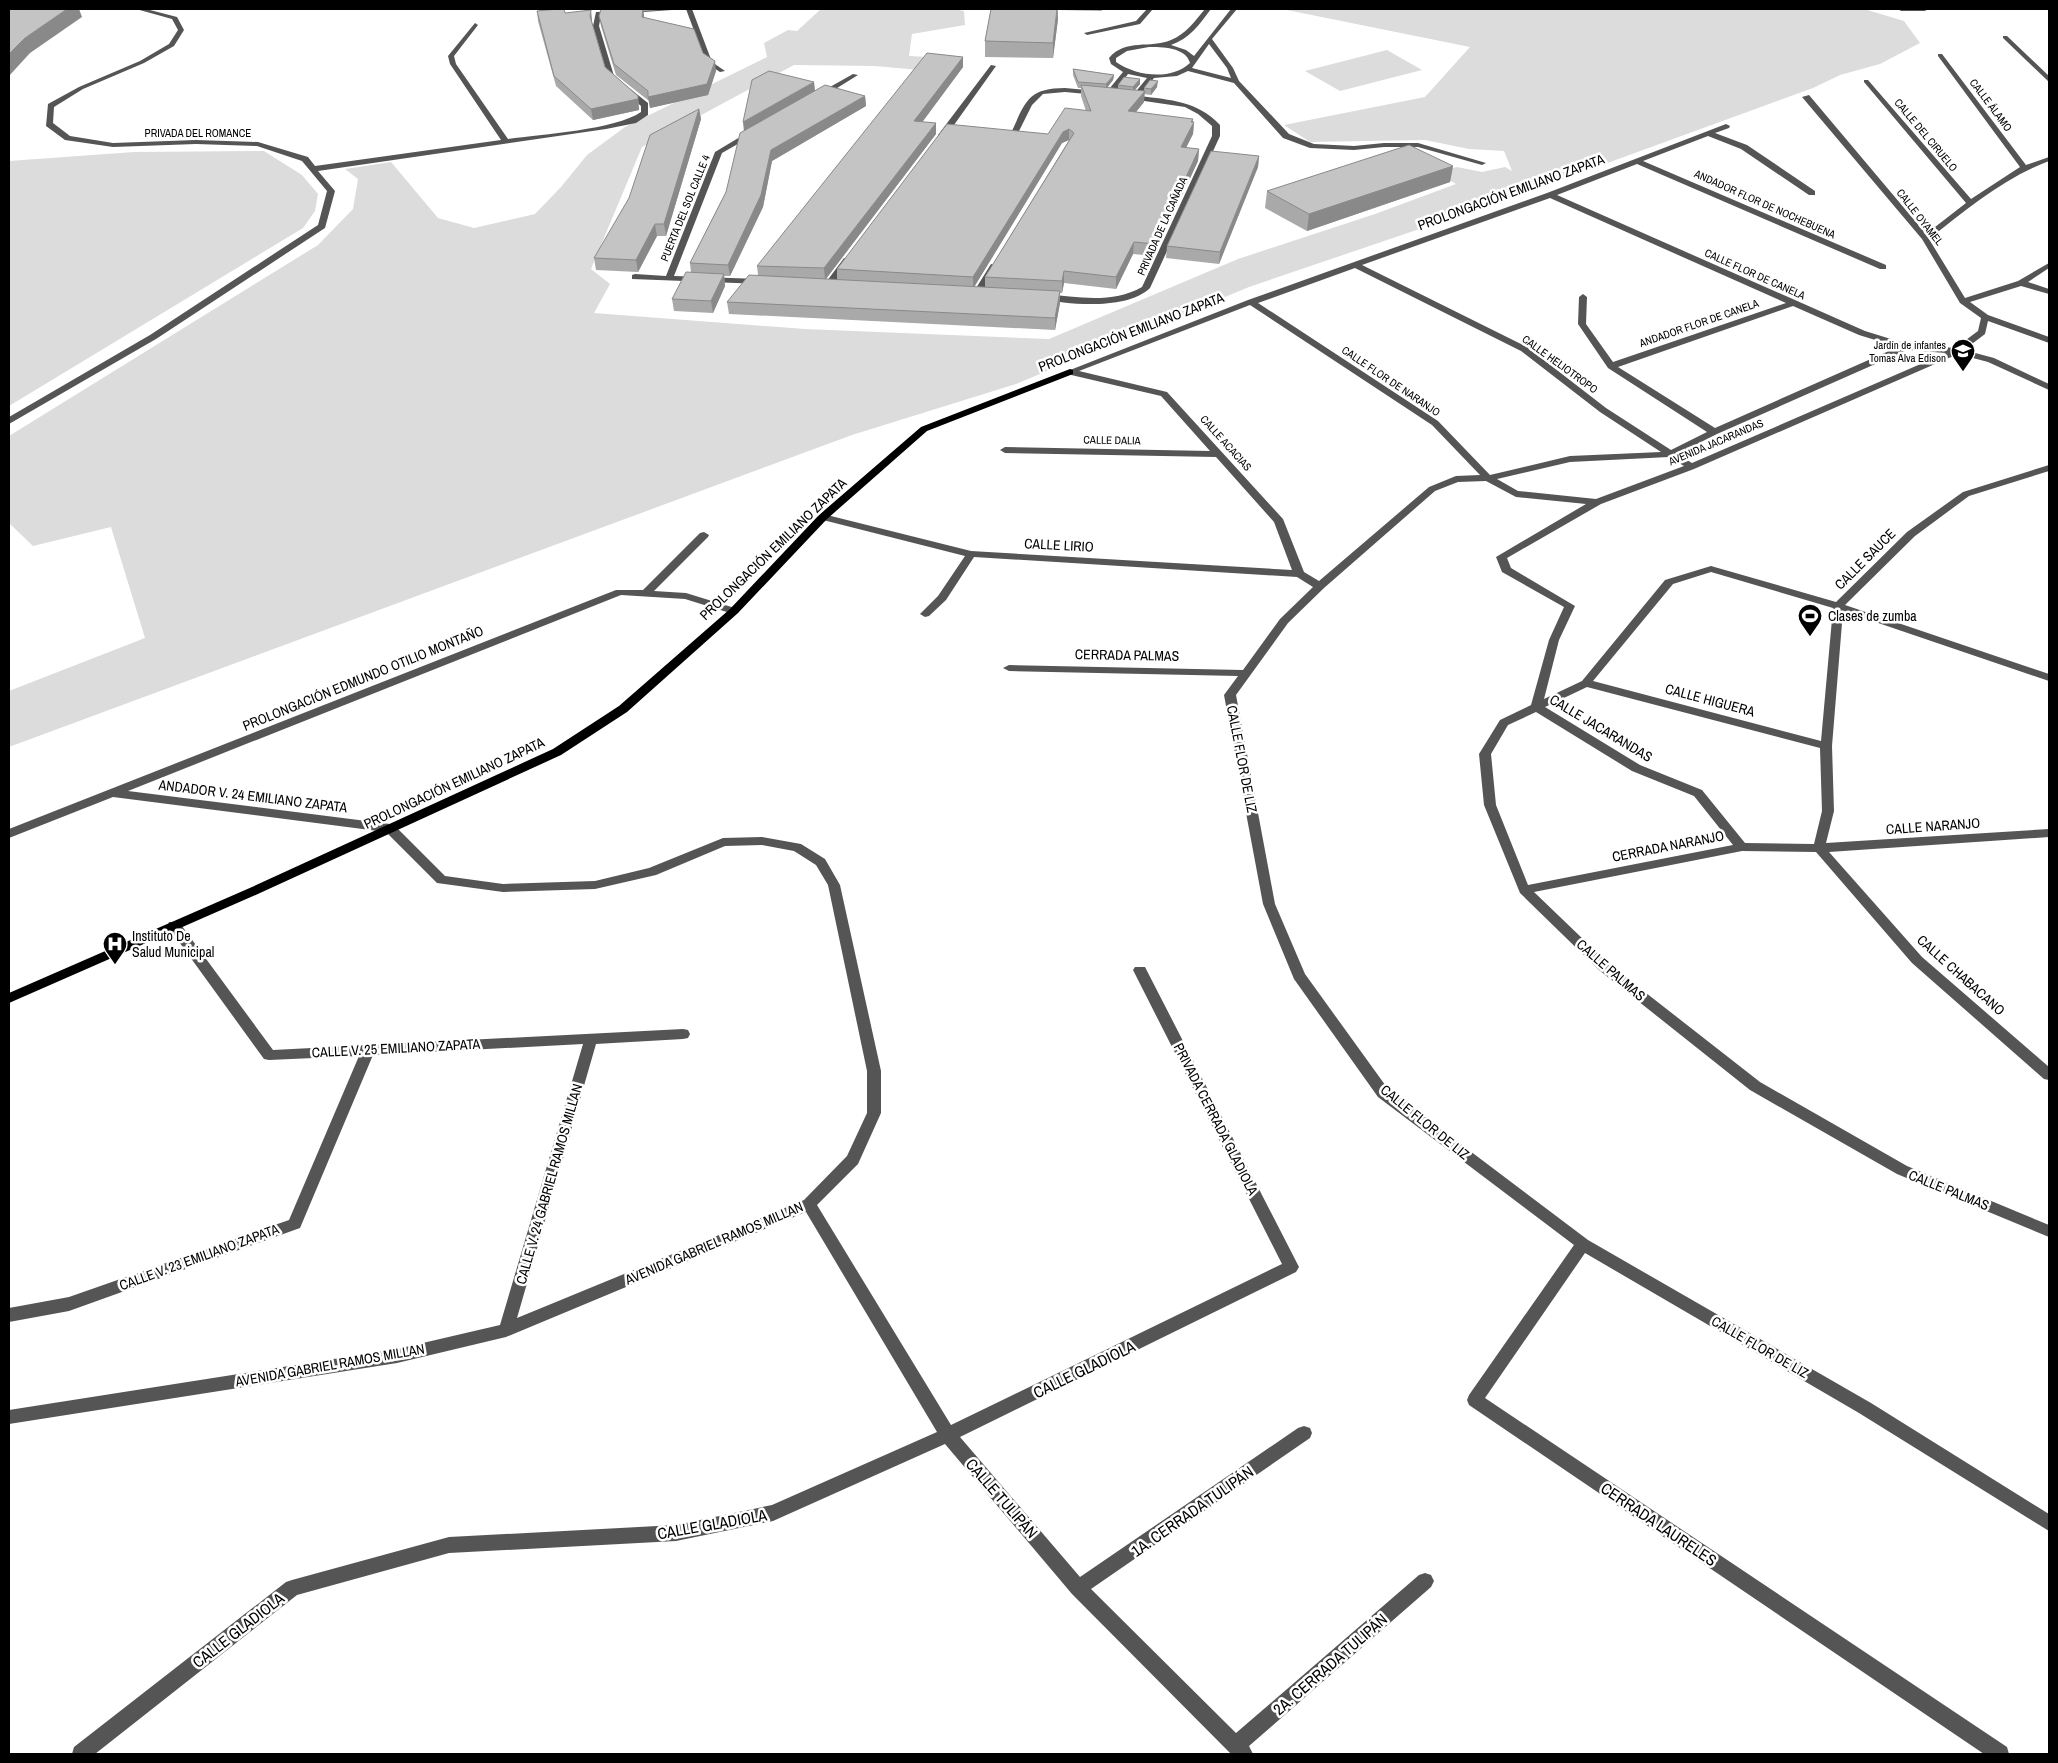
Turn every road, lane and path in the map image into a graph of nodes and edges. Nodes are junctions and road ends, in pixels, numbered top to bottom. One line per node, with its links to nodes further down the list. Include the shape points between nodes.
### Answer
1 (139, 9): 41 (street, PRIVADA DEL ROMANCE, via 175,18 181,30 172,45 142,62 81,88 51,106 49,124 68,138 113,146 196,142 258,144 305,159)
2 (683, 9): 35 (street, via 598,13 596,26 611,77 645,105 645,113 632,121 606,127)
3 (689, 9): 18 (street, via 709,63)
4 (1150, 9): 10 (street, via 1138,23)
5 (1208, 9): 13 (street, via 1185,37)
6 (1234, 9): 12 (street)
7 (1901, 9): 8 (street)
8 (1924, 9)
9 (475, 25): 35 (street, via 451,56 453,64)
10 (1086, 33)
11 (2005, 37): 22 (street)
12 (1209, 39): 15 (street); 24 (street)
13 (1161, 45): 15 (street, via 1184,51 1193,58); 19 (street, via 1136,46 1116,53 1113,63)
14 (1940, 55): 40 (street, CALLE ÁLAMO)
15 (1193, 63): 17 (street)
16 (993, 66): 31 (street)
17 (1188, 69): 21 (street); 24 (street)
18 (722, 72)
19 (1126, 72): 21 (street); 25 (street)
20 (854, 74): 28 (street)
21 (1152, 76): 26 (street)
22 (2049, 80)
23 (1866, 81): 44 (street, CALLE DEL CIRUELO)
24 (1236, 82): 39 (street, via 1286,136 1312,146 1418,145)
25 (1109, 94): 26 (street, PRIVADA DE LA CAÑADA); 34 (street, PRIVADA DE LA CAÑADA, via 1043,91 1035,96 1012,138)
26 (1135, 97): 62 (street, PRIVADA DE LA CAÑADA, via 1188,105 1216,125 1216,136 1146,288 1135,296 1114,301)
27 (1806, 97): 45 (street, CALLE OYAMEL)
28 (812, 99)
29 (1726, 126): 33 (street, PROLONGACIÓN EMILIANO ZAPATA)
30 (762, 128): 52 (street, PUERTA DEL SOL CALLE 4, via 719,152)
31 (947, 130): 32 (street); 36 (street)
32 (956, 131)
33 (1708, 133): 38 (street, PROLONGACIÓN EMILIANO ZAPATA); 42 (street, via 1744,147)
34 (993, 135)
35 (506, 142): 41 (street)
36 (935, 145)
37 (2049, 159): 40 (street)
38 (1638, 161): 43 (street, PROLONGACIÓN EMILIANO ZAPATA); 50 (street, ANDADOR FLOR DE NOCHEBUENA)
39 (1482, 162)
40 (2024, 168): 44 (street)
41 (313, 169): 74 (street, PRIVADA DEL ROMANCE, via 331,191 322,226 153,337)
42 (1812, 193)
43 (1550, 195): 48 (street, PROLONGACIÓN EMILIANO ZAPATA); 66 (street, CALLE FLOR DE CANELA)
44 (1970, 203): 45 (street)
45 (1925, 238): 64 (street, CALLE OYAMEL)
46 (852, 254): 56 (street)
47 (997, 260): 60 (street)
48 (1356, 265): 65 (street, PROLONGACIÓN EMILIANO ZAPATA); 78 (street, CALLE HELIOTROPO, via 1524,349 1603,410)
49 (2049, 265): 54 (street)
50 (1883, 268)
51 (634, 277): 52 (street)
52 (669, 278): 53 (street)
53 (768, 282)
54 (2021, 283): 58 (street); 64 (street)
55 (818, 284): 56 (street)
56 (828, 285): 57 (street)
57 (838, 285)
58 (2049, 292)
59 (967, 293): 60 (street)
60 (977, 293): 61 (street)
61 (987, 294)
62 (1036, 297)
63 (1583, 297): 71 (street, via 1582,324)
64 (1963, 301): 67 (street, CALLE OYAMEL)
65 (1251, 302): 72 (street, PROLONGACIÓN EMILIANO ZAPATA); 81 (street, CALLE FLOR DE NARANJO, via 1435,422)
66 (1793, 303): 69 (street, CALLE FLOR DE CANELA, via 1862,333); 71 (street, ANDADOR FLOR DE CANELA)
67 (1985, 318): 68 (street, CALLE OYAMEL); 70 (street, via 1982,332)
68 (2049, 340)
69 (1906, 347): 70 (street, CALLE FLOR DE CANELA); 75 (street, AVENIDA JACARANDAS)
70 (1957, 351): 73 (street, CALLE FLOR DE CANELA, via 1991,360); 79 (street, AVENIDA JACARANDAS)
71 (1611, 366): 75 (street)
72 (1070, 372): 77 (street, CALLE ACACIAS, via 1164,394); 83 (main road, PROLONGACIÓN EMILIANO ZAPATA, via 924,429)
73 (2049, 387)
74 (9, 421)
75 (1714, 432): 78 (street, AVENIDA JACARANDAS)
76 (1005, 450): 77 (street, CALLE DALIA)
77 (1218, 454): 86 (street, CALLE ACACIAS, via 1279,521)
78 (1670, 454): 79 (street, CALLE HELIOTROPO); 81 (street, AVENIDA JACARANDAS, via 1570,459)
79 (1691, 467): 82 (street, AVENIDA JACARANDAS)
80 (2049, 468): 89 (street, CALLE SAUCE, via 1966,494 1911,534)
81 (1488, 478): 82 (street, CALLE FLOR DE NARANJO, via 1516,494); 87 (street, CALLE FLOR DE LIZ, via 1456,479 1432,489)
82 (1597, 502): 96 (street, AVENIDA JACARANDAS, via 1501,556 1506,570 1570,606 1554,640)
83 (823, 517): 85 (street, CALLE LIRIO); 90 (main road, PROLONGACIÓN EMILIANO ZAPATA)
84 (704, 535): 88 (street)
85 (971, 554): 86 (street, CALLE LIRIO); 91 (street, via 942,598)
86 (1299, 574): 87 (street)
87 (1320, 586): 93 (street, CALLE FLOR DE LIZ, via 1284,621)
88 (645, 594): 90 (street, PROLONGACIÓN EDMUNDO OTILIO MONTAÑO, via 686,596); 98 (street, PROLONGACIÓN EDMUNDO OTILIO MONTAÑO, via 620,592)
89 (1838, 606): 94 (street); 95 (street, via 1711,569 1669,582); 97 (street, CALLE SAUCE)
90 (734, 611): 99 (main road, PROLONGACIÓN EMILIANO ZAPATA, via 623,709 557,752)
91 (925, 614)
92 (1009, 668): 93 (street, CERRADA PALMAS)
93 (1245, 673): 114 (street, CALLE FLOR DE LIZ, via 1230,695 1269,904 1299,976 1383,1092)
94 (2049, 678)
95 (1586, 683): 96 (street, CALLE PALMAS); 97 (street, CALLE HIGUERA)
96 (1536, 706): 102 (street, CALLE JACARANDAS, via 1636,768 1698,793); 104 (street, CALLE PALMAS, via 1504,723 1485,754 1490,805)
97 (1826, 746): 103 (street, CALLE SAUCE, via 1828,811)
98 (111, 793): 99 (street, ANDADOR V. 24 EMILIANO ZAPATA); 101 (street, PROLONGACIÓN EDMUNDO OTILIO MONTAÑO)
99 (390, 828): 105 (main road, PROLONGACIÓN EMILIANO ZAPATA); 112 (street, AVENIDA GABRIEL RAMOS MILLAN, via 441,880 503,888 595,885 652,872 723,842 762,841 797,847 821,862 834,885 874,1071 874,1112 853,1160)
100 (2049, 833): 103 (street, CALLE NARANJO)
101 (9, 834)
102 (1742, 847): 103 (street, CERRADA NARANJO); 104 (street, CERRADA NARANJO)
103 (1819, 848): 111 (street, CALLE CHABACANO, via 1917,960)
104 (1524, 890): 113 (street, CALLE PALMAS, via 1604,967 1755,1086 1902,1170)
105 (174, 925): 107 (main road, PROLONGACIÓN EMILIANO ZAPATA); 110 (street, CALLE V. 25 EMILIANO ZAPATA, via 269,1055)
106 (1140, 970): 115 (street, PRIVADA CERRADA GLADIOLA)
107 (9, 998)
108 (683, 1034): 109 (street, CALLE V. 25 EMILIANO ZAPATA)
109 (591, 1039): 110 (street, CALLE V. 25 EMILIANO ZAPATA); 117 (street, CALLE V. 24 GABRIEL RAMOS MILLAN)
110 (368, 1050): 116 (street, CALLE V. 23 EMILIANO ZAPATA, via 295,1224 69,1304)
111 (2049, 1075)
112 (809, 1204): 117 (street, AVENIDA GABRIEL RAMOS MILLAN); 120 (street, CALLE TULIPÁN)
113 (2049, 1231)
114 (1583, 1244): 121 (street, CALLE FLOR DE LIZ, via 1866,1408); 126 (street, CERRADA LAURELES, via 1476,1400)
115 (1292, 1267): 120 (street, CALLE GLADIOLA)
116 (9, 1315)
117 (506, 1330): 118 (street, AVENIDA GABRIEL RAMOS MILLAN, via 397,1356)
118 (9, 1417)
119 (1304, 1433): 123 (street, 1A. CERRADA TULIPÁN)
120 (948, 1435): 123 (street, CALLE TULIPÁN); 125 (street, CALLE GLADIOLA, via 773,1513 676,1533 449,1545 292,1588)
121 (2049, 1523)
122 (1425, 1581): 124 (street, 2A. CERRADA TULIPÁN)
123 (1078, 1588): 124 (street, CALLE TULIPÁN)
124 (1240, 1750)
125 (81, 1754)
126 (2000, 1754)

